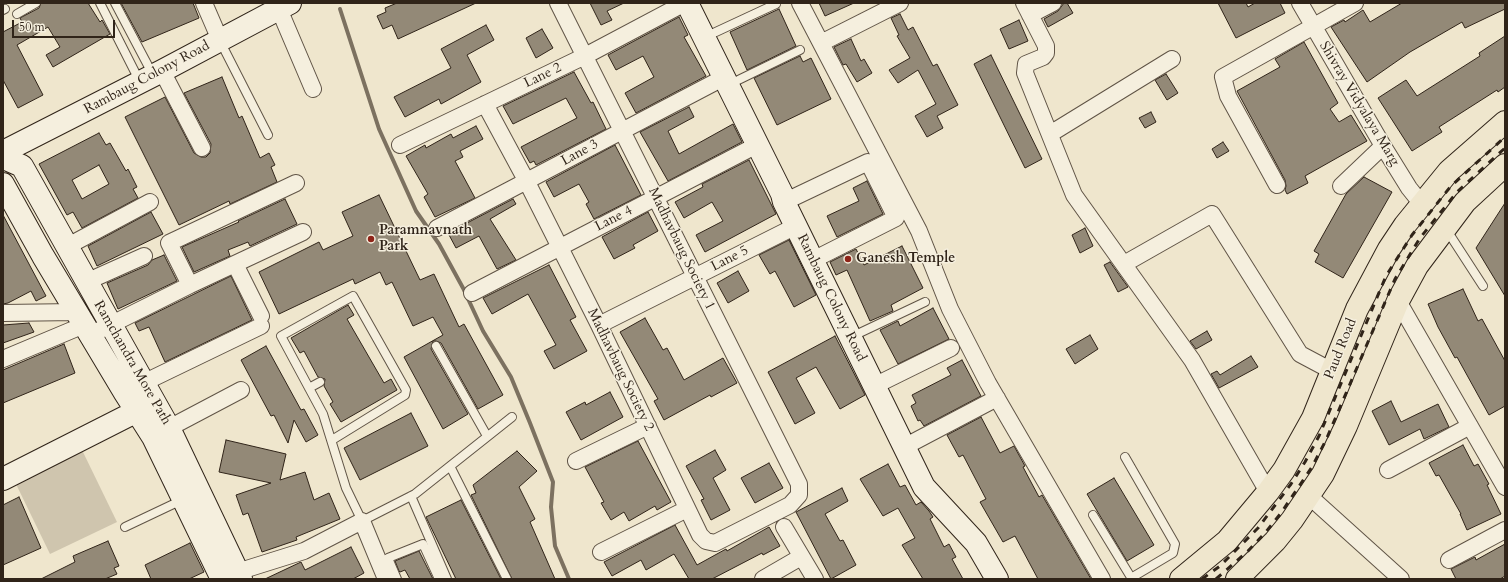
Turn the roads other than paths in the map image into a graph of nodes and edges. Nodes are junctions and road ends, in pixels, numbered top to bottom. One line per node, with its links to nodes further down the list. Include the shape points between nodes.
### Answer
1 (36, 3): 15 (lane)
2 (100, 3): 23 (lane)
3 (115, 3): 23 (lane)
4 (204, 3): 18 (street)
5 (558, 3): 21 (street, Madhavbaug Society 1)
6 (686, 3): 17 (street, Rambaug Colony Road); 21 (street, Lane 2)
7 (800, 3): 19 (street)
8 (900, 3): 19 (street)
9 (1052, 3): 14 (street)
10 (1300, 3): 16 (street, Shivray Vidyalaya Marg)
11 (1355, 3): 16 (street)
12 (776, 4): 17 (lane)
13 (284, 6): 18 (street, Rambaug Colony Road); 25 (street)
14 (1027, 9): 29 (street, via 1046,46 1046,53 1026,64 1025,73)
15 (17, 14)
16 (1313, 26): 33 (street, Shivray Vidyalaya Marg); 40 (street, via 1223,77 1228,96)
17 (704, 37): 24 (street, Rambaug Colony Road)
18 (220, 40): 23 (street, Rambaug Colony Road); 30 (lane)
19 (821, 43): 77 (street, via 919,231 950,309)
20 (800, 50): 24 (lane)
21 (585, 56): 26 (street, Lane 2); 28 (street, Madhavbaug Society 1)
22 (1172, 59): 29 (street)
23 (152, 76): 34 (street); 35 (street, Rambaug Colony Road)
24 (725, 82): 28 (street, Lane 3); 32 (street, Rambaug Colony Road)
25 (313, 89)
26 (485, 104): 31 (street, Lane 2); 37 (street, Madhavbaug Society 2)
27 (1505, 122): 45 (main road, Paud Road, via 1454,166)
28 (623, 130): 37 (street, Lane 3); 42 (street, Madhavbaug Society 1)
29 (1050, 134): 55 (street, via 1074,195)
30 (268, 136)
31 (400, 145)
32 (757, 145): 42 (street, Lane 4); 44 (street, Rambaug Colony Road)
33 (1383, 146): 41 (street); 45 (street, Shivray Vidyalaya Marg)
34 (202, 148)
35 (4, 158): 50 (street, Ramchandra More Path, via 22,166)
36 (1505, 165): 47 (main road, via 1465,202)
37 (527, 182): 48 (street, Lane 3); 51 (street, Madhavbaug Society 2)
38 (296, 183): 58 (street, via 169,243)
39 (3, 184): 64 (street, Ramchandra More Path)
40 (1277, 185)
41 (1341, 186)
42 (656, 198): 51 (street, Lane 4); 56 (street, Madhavbaug Society 1)
43 (150, 202): 50 (street)
44 (784, 202): 46 (street, Rambaug Colony Road); 53 (street, via 868,162 896,218)
45 (1421, 203): 71 (main road, Paud Road, via 1370,282 1356,309)
46 (796, 226): 53 (street, Rambaug Colony Road); 56 (street, Lane 5)
47 (1445, 227): 59 (lane); 61 (main road, via 1417,266)
48 (437, 228)
49 (304, 232): 54 (street)
50 (66, 247): 57 (street, Ramchandra More Path)
51 (560, 248): 60 (street, Lane 4); 66 (street, Madhavbaug Society 2)
52 (144, 256): 57 (street)
53 (813, 260): 67 (street, Rambaug Colony Road)
54 (235, 264): 58 (street); 73 (street, via 261,321)
55 (1124, 264): 71 (street, via 1212,214 1300,354); 92 (street, via 1192,360)
56 (695, 277): 66 (street, Lane 5); 93 (street, Madhavbaug Society 1, via 799,484)
57 (86, 282): 65 (street, Ramchandra More Path)
58 (190, 285): 65 (street)
59 (1483, 286)
60 (472, 293)
61 (1398, 301): 81 (street); 95 (main road, via 1338,445)
62 (925, 302): 67 (lane)
63 (3, 313): 64 (street)
64 (84, 324): 65 (street); 70 (street); 78 (street, Ramchandra More Path)
65 (110, 324): 73 (street, Ramchandra More Path)
66 (599, 325): 80 (street, Madhavbaug Society 2)
67 (851, 337): 74 (street, Rambaug Colony Road)
68 (436, 346): 83 (lane)
69 (951, 348): 74 (street)
70 (3, 359)
71 (1332, 371): 92 (main road, Paud Road, via 1299,445)
72 (320, 382): 75 (lane)
73 (143, 383): 78 (street, Ramchandra More Path)
74 (874, 386): 85 (street, Rambaug Colony Road)
75 (309, 388): 84 (lane, via 323,414); 84 (lane, via 281,336 353,296 406,390 405,395)
76 (241, 390): 82 (street)
77 (997, 398): 85 (street); 117 (street)
78 (145, 408): 82 (street, Ramchandra More Path); 90 (street); 96 (street, Ramchandra More Path, via 153,437)
79 (512, 417): 83 (lane)
80 (648, 426): 87 (street); 97 (street, Madhavbaug Society 2)
81 (1470, 426): 89 (street); 91 (street)
82 (169, 428): 106 (street, Ramchandra More Path)
83 (487, 436): 88 (lane)
84 (332, 440): 99 (lane, via 346,488)
85 (904, 447): 116 (street, Rambaug Colony Road, via 924,487 976,543)
86 (1125, 457): 108 (lane, via 1175,544 1173,552)
87 (576, 461)
88 (450, 466): 94 (lane); 113 (lane)
89 (1388, 470)
90 (3, 479)
91 (1505, 487)
92 (1268, 492): 118 (main road, Paud Road, via 1227,542)
93 (798, 495): 97 (street, Madhavbaug Society 2, via 790,505 715,542 702,539)
94 (411, 496): 99 (lane); 112 (lane)
95 (1309, 496): 107 (main road, via 1275,541); 119 (street)
96 (184, 499): 100 (lane); 106 (street, Ramchandra More Path)
97 (687, 509): 103 (street)
98 (1093, 515): 108 (lane)
99 (362, 521): 106 (street, via 304,551); 109 (street)
100 (125, 527)
101 (784, 527): 104 (street)
102 (1505, 530): 105 (street)
103 (601, 552)
104 (801, 557): 114 (street); 115 (street)
105 (1449, 560)
106 (233, 577)
107 (1242, 577)
108 (1131, 578)
109 (386, 579)
110 (397, 579): 111 (lane, via 388,558 422,544)
111 (439, 579)
112 (447, 579)
113 (507, 579)
114 (763, 579)
115 (814, 579)
116 (997, 579)
117 (1102, 579)
118 (1181, 579)
119 (1400, 579)

